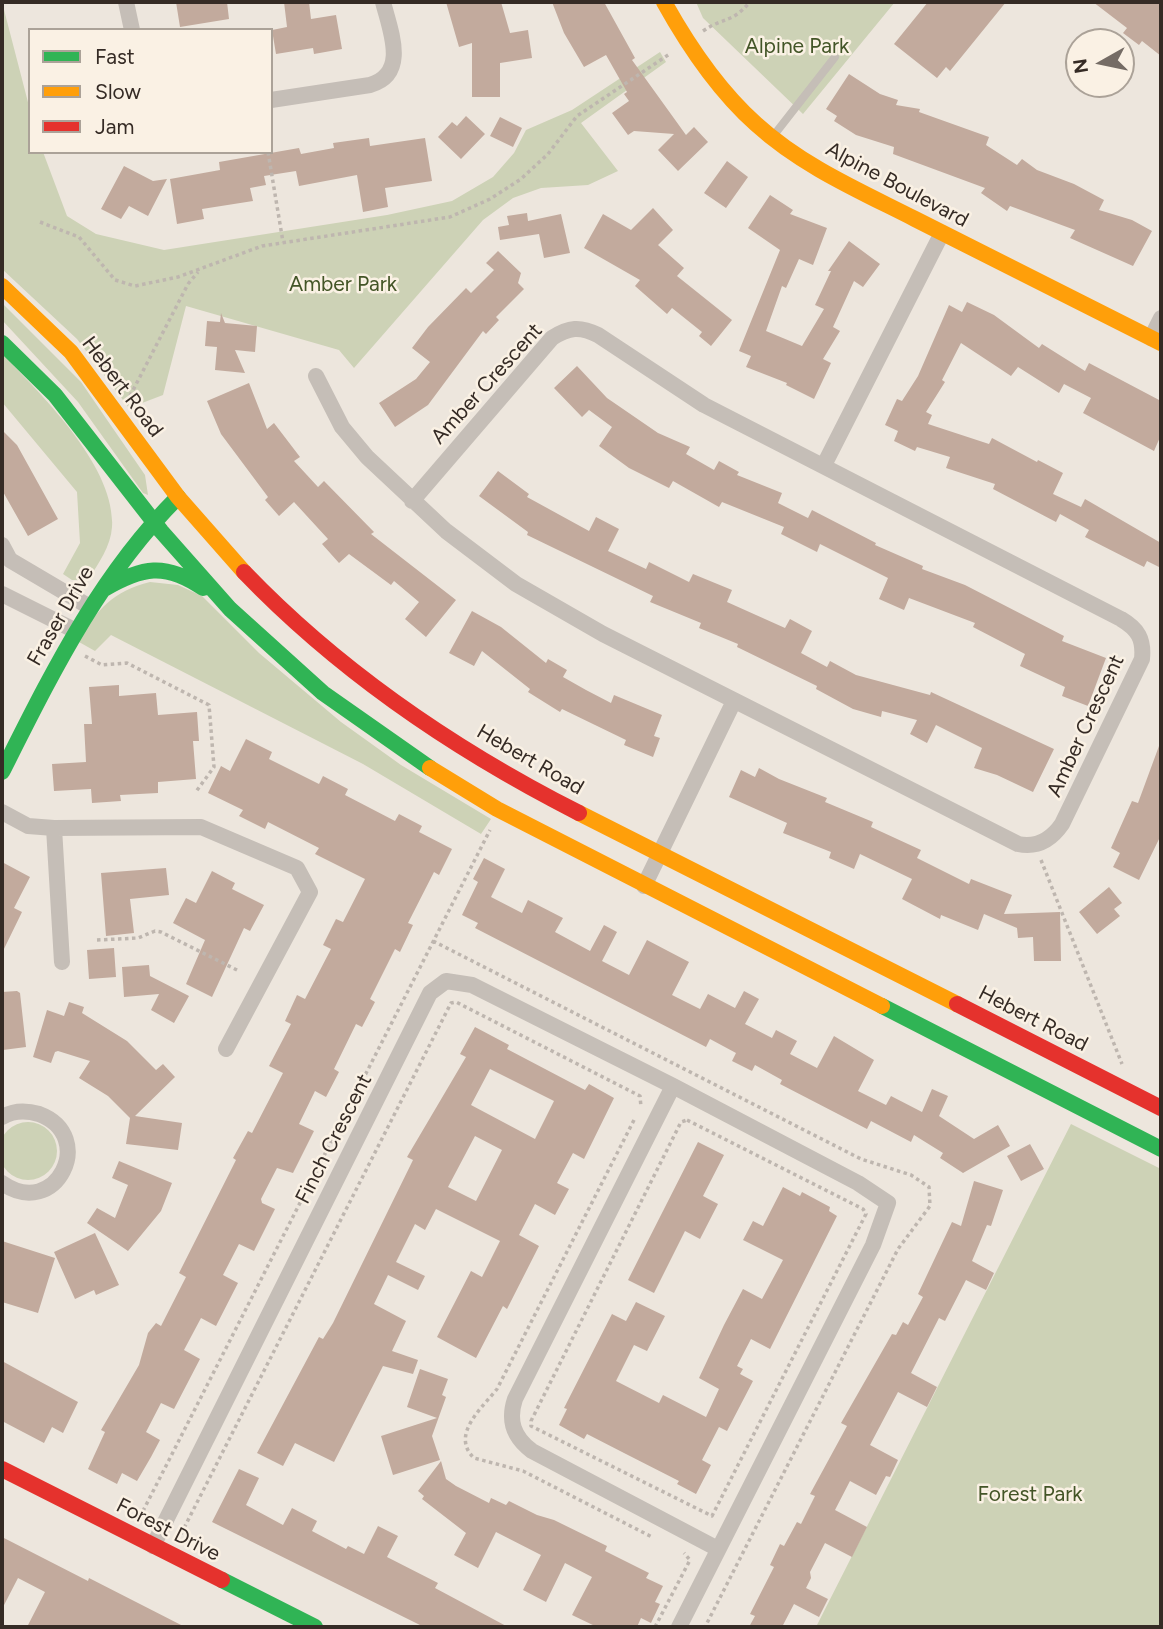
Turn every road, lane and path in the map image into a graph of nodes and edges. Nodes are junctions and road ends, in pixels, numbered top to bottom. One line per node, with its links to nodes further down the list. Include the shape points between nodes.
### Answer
1 (126, 2): 5 (street)
2 (383, 2): 9 (street, via 394,45 393,64 385,78 370,85)
3 (664, 2): 10 (main road, Alpine Boulevard, via 722,88)
4 (750, 2): 6 (path, via 736,18 715,22)
5 (132, 28)
6 (696, 35)
7 (678, 48): 14 (path, via 577,116 538,164 490,200 437,220)
8 (835, 57): 10 (lane)
9 (273, 100)
10 (773, 137): 13 (main road, Alpine Boulevard, via 815,167)
11 (268, 154): 14 (path)
12 (40, 222): 15 (path, via 79,237 104,270 122,284 146,284)
13 (942, 233): 18 (main road, Alpine Boulevard); 22 (street)
14 (283, 242): 15 (path, via 248,250)
15 (200, 270): 21 (path, via 188,284)
16 (2, 286): 23 (main road, Hebert Road, via 71,352)
17 (1161, 318): 18 (street)
18 (1156, 340)
19 (2, 343): 25 (main road, via 53,393)
20 (316, 376): 24 (street, via 342,427)
21 (130, 396)
22 (824, 465): 24 (street, Amber Crescent, via 685,394 580,327 552,338); 38 (street, Amber Crescent, via 1139,632 1143,649 1139,670 1062,824 1055,835)
23 (178, 497): 25 (main road, Fraser Drive); 39 (main road, Hebert Road, via 296,624 404,711 538,792)
24 (412, 501): 32 (street, via 516,584)
25 (152, 521): 28 (main road, Fraser Drive); 29 (main road)
26 (2, 545): 28 (street, via 10,560)
27 (2, 594): 30 (street)
28 (91, 600): 29 (main road, via 138,571 162,568 190,578); 30 (main road, Fraser Drive)
29 (230, 610): 40 (main road, via 296,671 434,773)
30 (74, 630): 33 (main road, Fraser Drive)
31 (83, 655): 34 (path, via 102,665 127,663 209,705 214,766)
32 (734, 701): 38 (street, via 1008,840); 39 (street)
33 (2, 772)
34 (195, 793)
35 (2, 812): 36 (street, via 28,826)
36 (54, 828): 43 (street); 45 (street, via 201,827 297,868 310,892)
37 (490, 829): 42 (path)
38 (1035, 845): 46 (path)
39 (659, 855): 40 (street); 48 (main road, Hebert Road)
40 (644, 886): 50 (main road)
41 (97, 940): 44 (path, via 161,932)
42 (433, 941): 53 (path); 63 (path, via 861,1159 911,1175 929,1187 930,1206 898,1248)
43 (62, 962)
44 (237, 970)
45 (226, 1049)
46 (1125, 1072)
47 (673, 1086): 57 (street, Finch Crescent, via 472,985 446,981 432,991); 58 (street, via 515,1399 511,1418 517,1437 531,1451); 58 (street, Finch Crescent, via 888,1203 873,1245)
48 (1161, 1108)
49 (2, 1117): 51 (street, via 23,1111 43,1116 64,1135 68,1154 63,1173 49,1188 19,1192)
50 (1161, 1149)
51 (2, 1183)
52 (2, 1469): 57 (main road, Forest Drive)
53 (144, 1511)
54 (707, 1515): 54 (path, via 712,1517 866,1214 687,1120 681,1122 531,1426)
55 (181, 1534): 56 (path, via 451,1003 456,1002 640,1096 643,1102 496,1389 468,1426 465,1444 474,1458 523,1471)
56 (662, 1542)
57 (153, 1546): 60 (main road, Forest Drive)
58 (718, 1549): 62 (street, Finch Crescent)
59 (679, 1550): 61 (path, via 690,1560)
60 (315, 1627)
61 (655, 1627)
62 (679, 1627)
63 (705, 1627)

